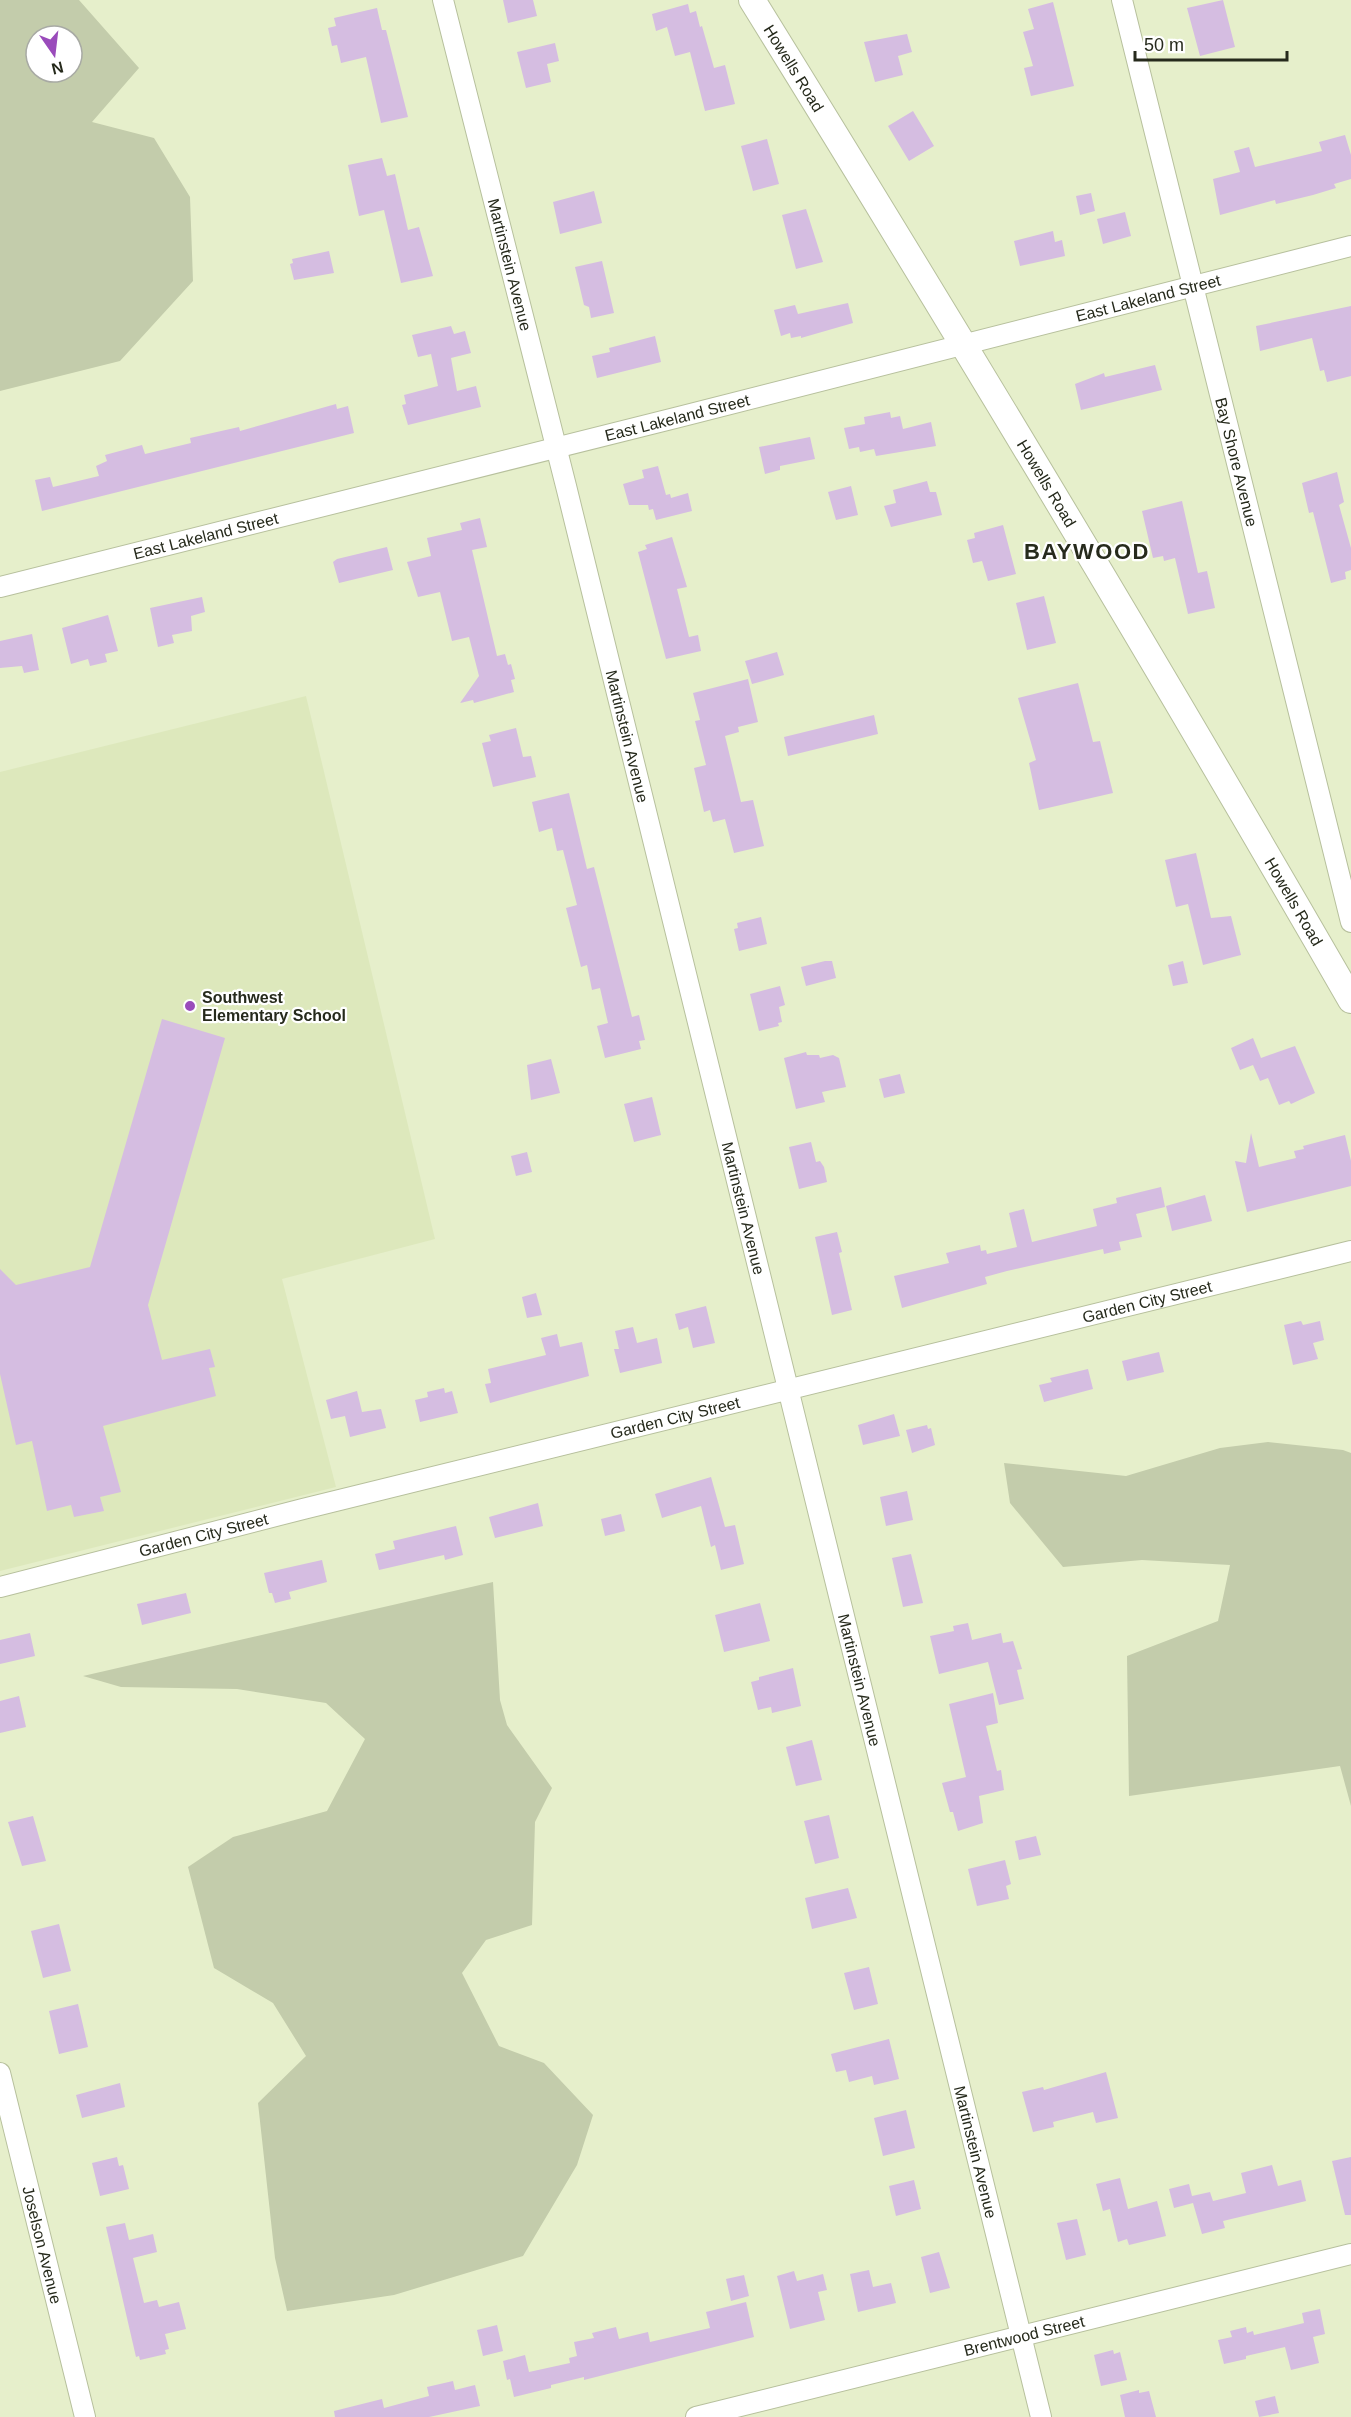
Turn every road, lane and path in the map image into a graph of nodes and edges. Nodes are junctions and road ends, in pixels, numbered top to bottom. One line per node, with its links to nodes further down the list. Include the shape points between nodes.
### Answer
1 (443, 0): 7 (street, Martinstein Avenue)
2 (752, 0): 6 (street, Howells Road)
3 (1122, 0): 5 (street, Bay Shore Avenue)
4 (1351, 246): 5 (street, East Lakeland Street)
5 (1193, 285): 6 (street, East Lakeland Street); 9 (street, Bay Shore Avenue)
6 (964, 343): 7 (street, East Lakeland Street); 10 (street, Howells Road)
7 (556, 447): 8 (street, East Lakeland Street); 12 (street, Martinstein Avenue)
8 (0, 587)
9 (1351, 922)
10 (1351, 1000)
11 (1351, 1251): 12 (street, Garden City Street)
12 (789, 1391): 13 (street, Garden City Street); 16 (street, Martinstein Avenue)
13 (0, 1587)
14 (0, 2073): 17 (street, Joselson Avenue)
15 (1351, 2254): 16 (street, Brentwood Street)
16 (1021, 2336): 18 (street, Brentwood Street); 19 (street, Martinstein Avenue)
17 (85, 2417)
18 (696, 2417)
19 (1041, 2417)

